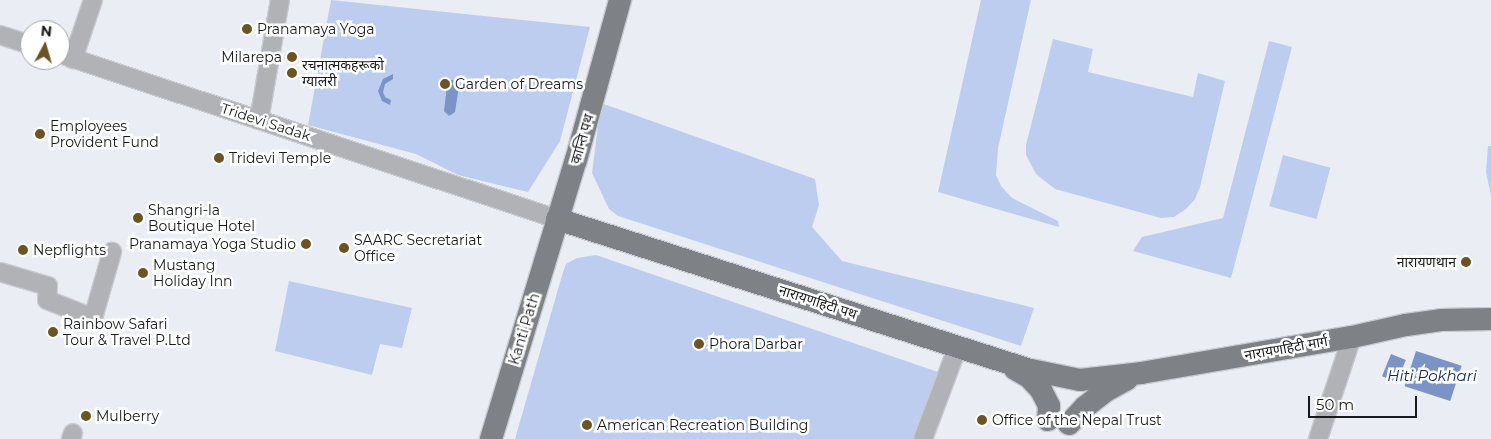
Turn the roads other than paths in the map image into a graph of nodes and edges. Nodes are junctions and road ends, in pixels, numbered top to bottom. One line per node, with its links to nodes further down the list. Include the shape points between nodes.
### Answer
1 (93, 0): 6 (street)
2 (280, 0): 8 (street)
3 (620, 0): 9 (main road, कान्ति पथ)
4 (0, 35): 5 (street)
5 (20, 41)
6 (70, 50)
7 (70, 58): 8 (street, Tridevi Sadak)
8 (259, 120): 9 (street, Tridevi Sadak)
9 (557, 219): 14 (main road, नारायणहिटी पथ); 19 (main road, Kanti Path)
10 (112, 252): 11 (street, via 93,318 47,300 48,286)
11 (0, 272)
12 (1491, 319): 13 (main road, नारायणहिटी मार्ग, via 1441,320)
13 (1352, 337): 16 (main road, नारायणहिटी मार्ग); 21 (street)
14 (958, 346): 15 (main road, नारायणहिटी पथ); 20 (street)
15 (1000, 360): 17 (main road, नारायणहिटी पथ); 18 (main road, via 1029,377 1041,390)
16 (1134, 374): 17 (main road, नारायणहिटी मार्ग); 18 (main road, via 1104,392)
17 (1069, 379): 18 (main road)
18 (1056, 431)
19 (491, 439)
20 (923, 439)
21 (1318, 439)

